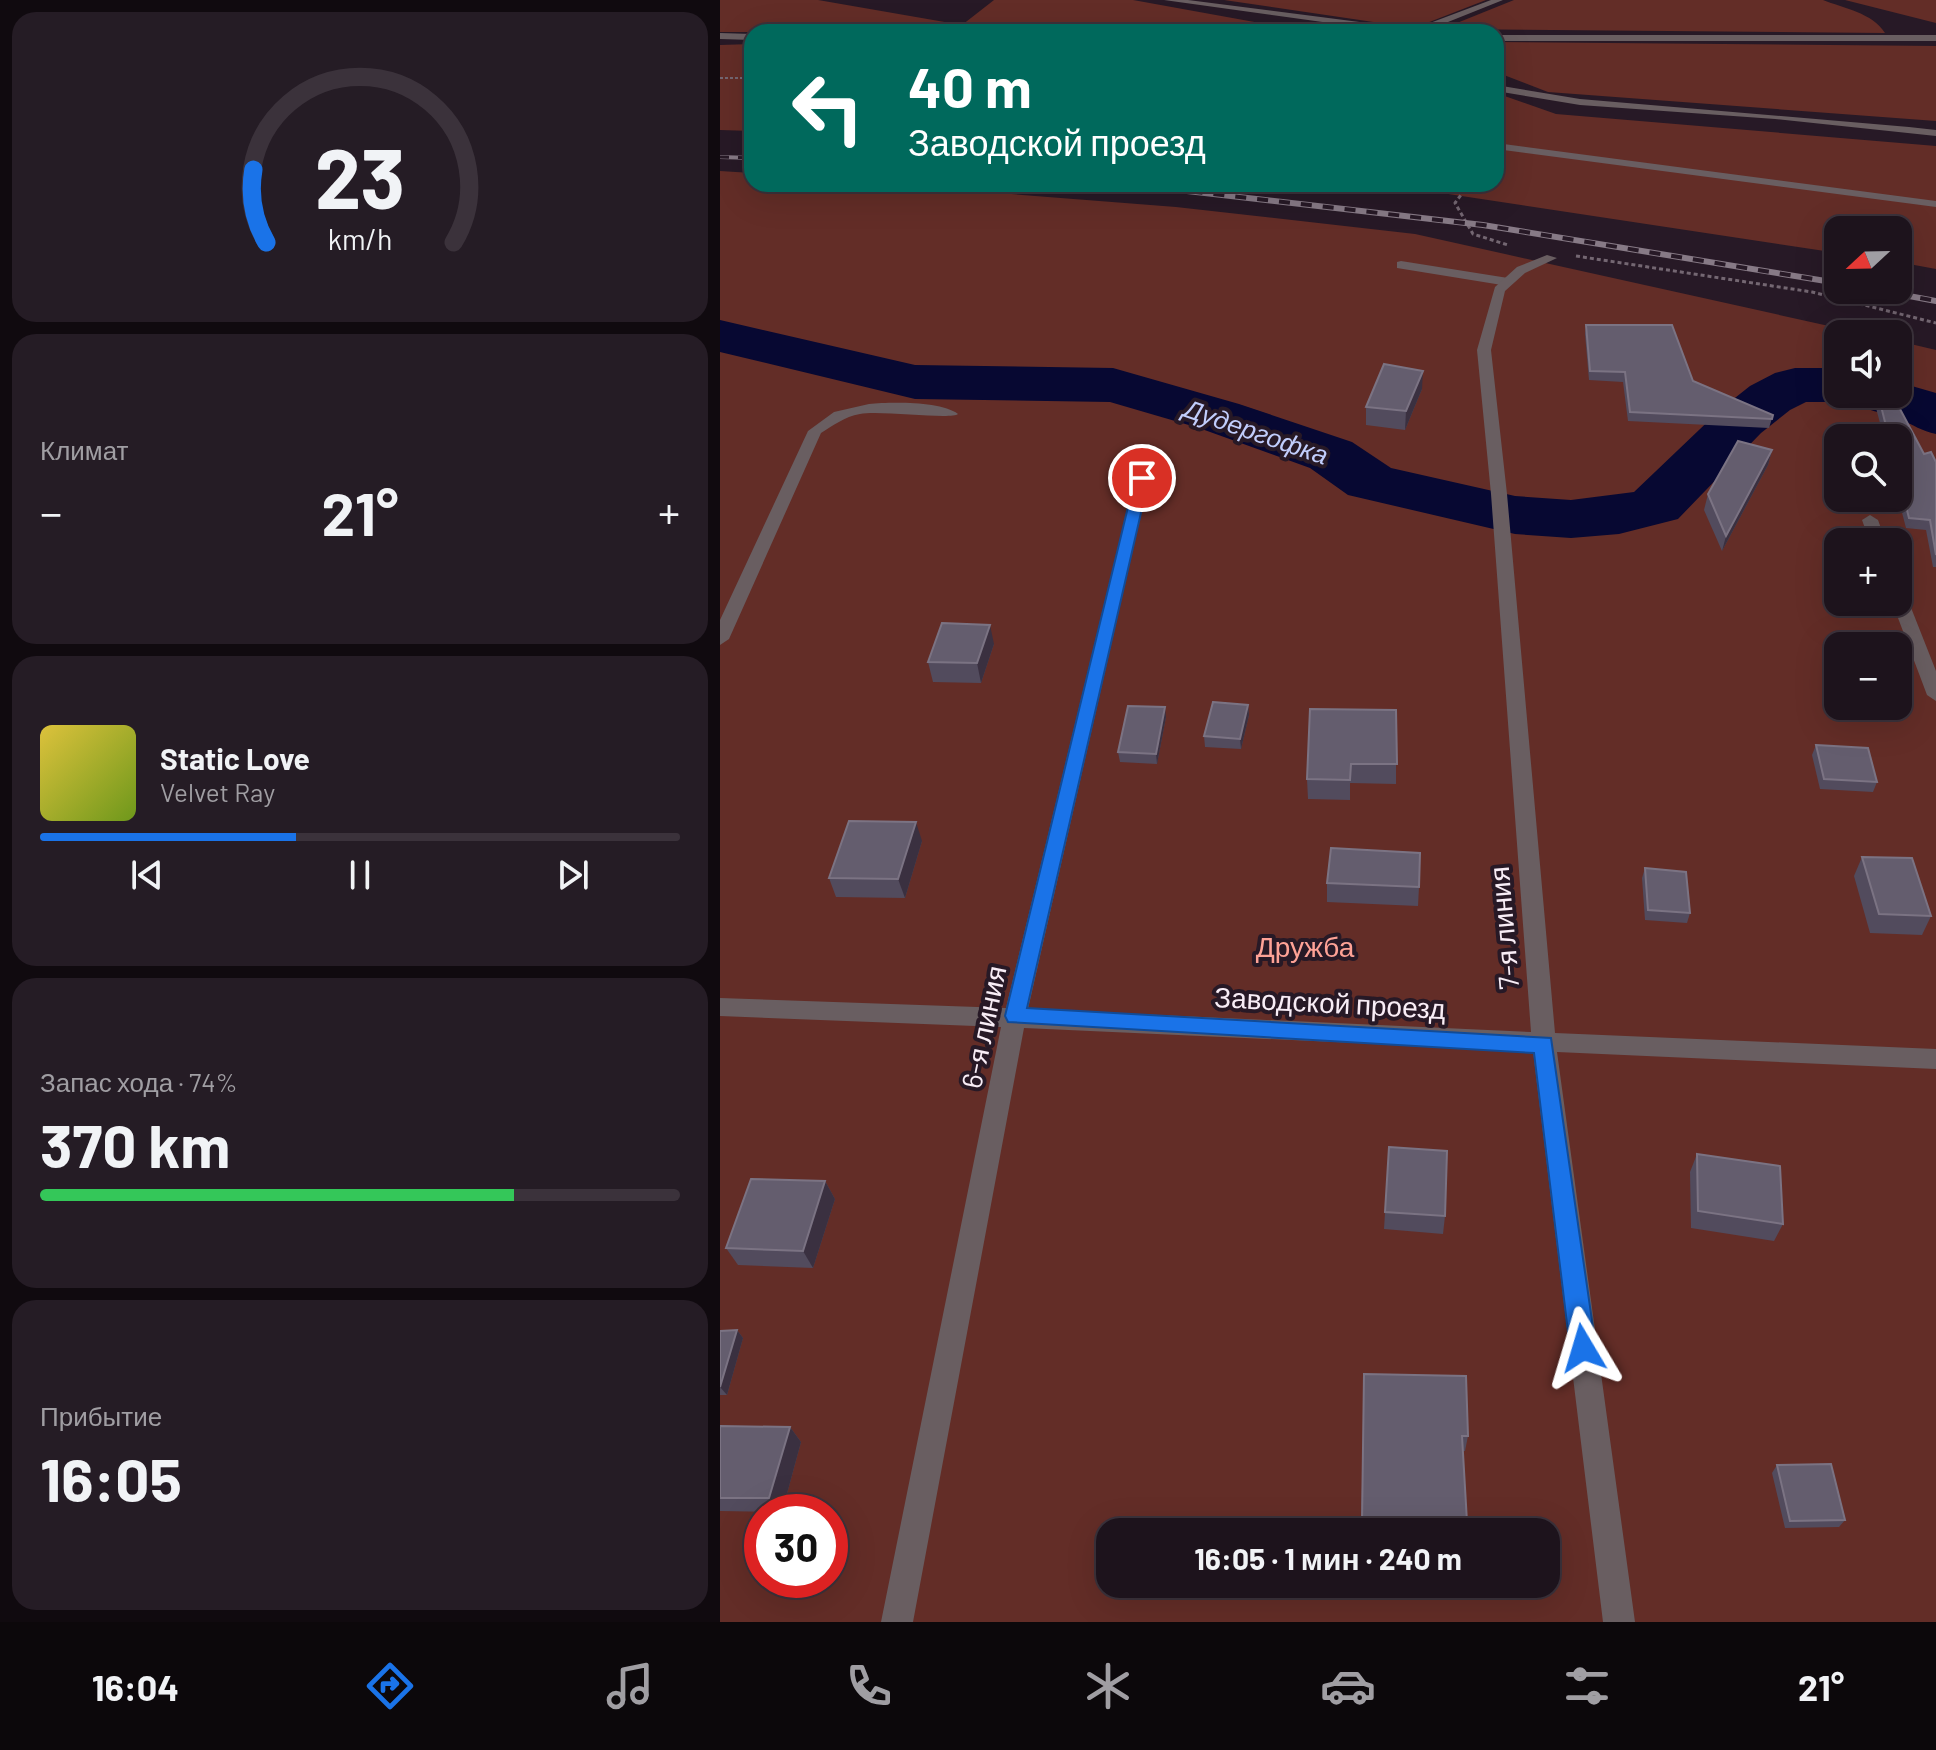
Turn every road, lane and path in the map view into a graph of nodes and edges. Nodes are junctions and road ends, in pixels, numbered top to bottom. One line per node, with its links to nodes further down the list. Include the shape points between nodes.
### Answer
1 (1168, 0): 3 (street)
2 (1499, 0): 4 (street)
3 (1354, 24)
4 (1437, 24)
5 (720, 36): 6 (street)
6 (744, 37)
7 (1504, 38): 8 (street)
8 (1936, 38)
9 (720, 78): 10 (path)
10 (744, 78)
11 (1504, 90): 12 (street, via 1585,104)
12 (1936, 133)
13 (1504, 147): 15 (street)
14 (1463, 192): 16 (path, via 1455,203 1473,234)
15 (1936, 204)
16 (1546, 260): 18 (street); 19 (path, via 1575,256 1649,265 1784,287)
17 (1401, 265): 18 (street)
18 (1508, 282): 29 (street, 7-я линия, via 1499,290 1484,350)
19 (1936, 323)
20 (951, 414): 25 (street, via 910,406 870,409 841,414 815,431)
21 (1149, 448): 28 (street, 6-я линия)
22 (1870, 520): 23 (street)
23 (1873, 528)
24 (1906, 616): 26 (street)
25 (720, 639)
26 (1936, 695)
27 (720, 1007): 28 (street, Заводской проезд)
28 (1015, 1016): 29 (street, Заводской проезд); 31 (street, 6-я линия)
29 (1544, 1044): 30 (street, Заводской проезд); 32 (street, 7-я линия)
30 (1936, 1059)
31 (897, 1622)
32 (1619, 1622)

